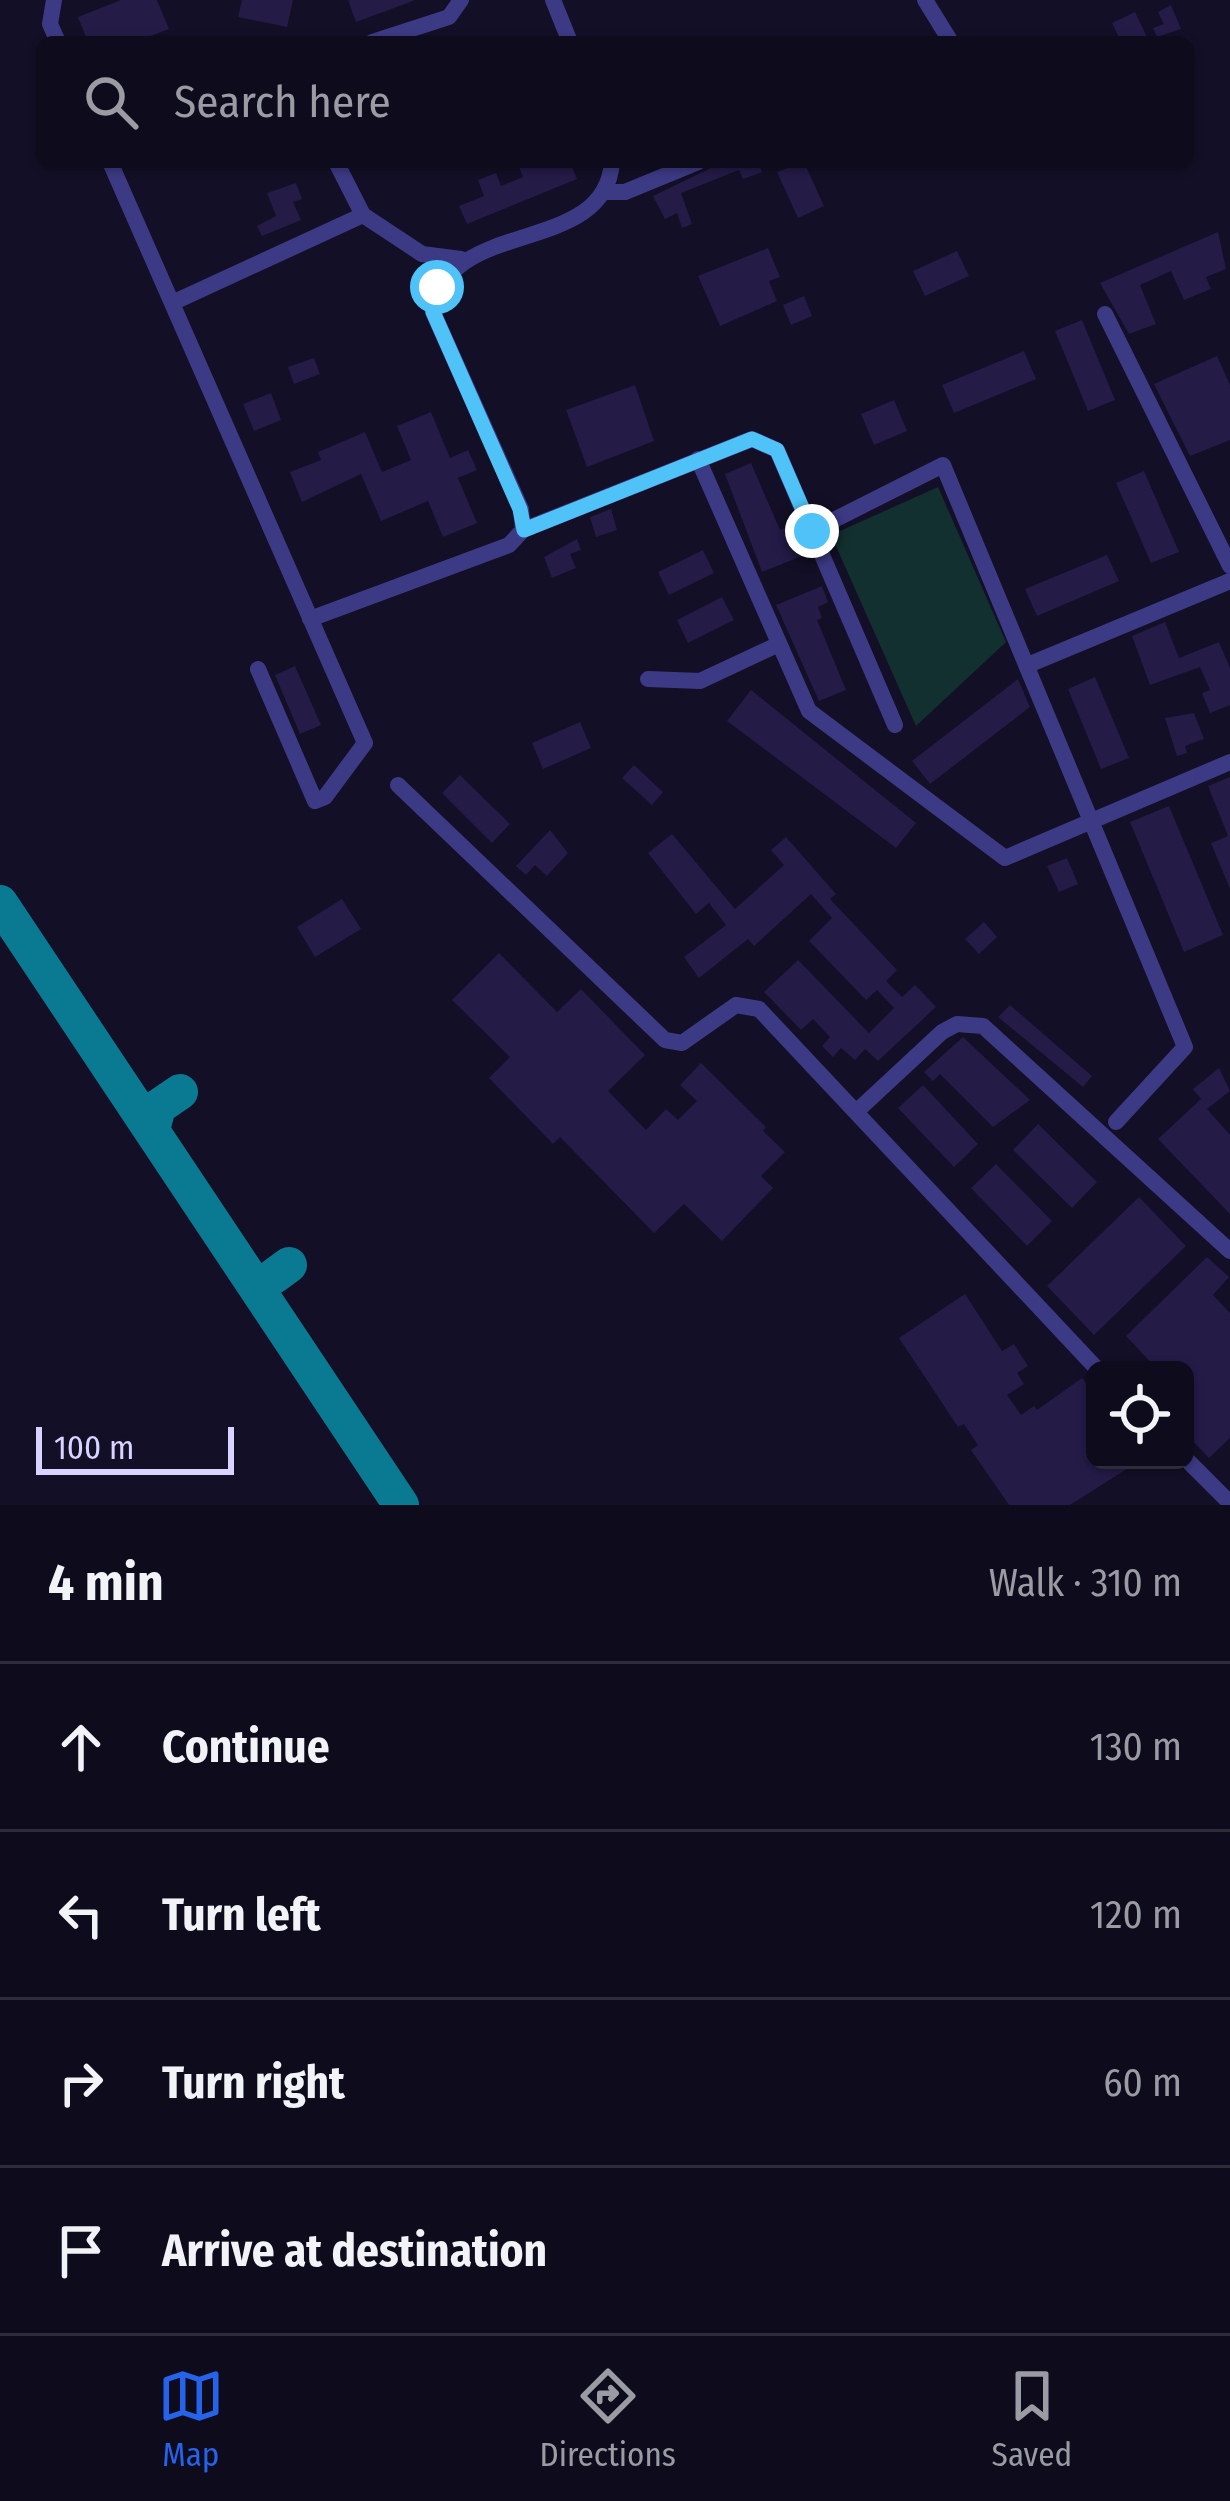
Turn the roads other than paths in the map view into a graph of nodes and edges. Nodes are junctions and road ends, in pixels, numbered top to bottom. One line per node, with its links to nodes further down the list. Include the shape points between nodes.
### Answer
1 (54, 0): 5 (lane)
2 (461, 0): 6 (lane, via 448,17)
3 (553, 0): 7 (lane)
4 (926, 0): 8 (lane)
5 (55, 36)
6 (390, 36)
7 (568, 36)
8 (947, 36)
9 (113, 168): 16 (lane)
10 (339, 168): 14 (lane)
11 (610, 168): 13 (lane)
12 (683, 168): 13 (lane, via 625,192)
13 (603, 192): 15 (lane, via 588,211)
14 (363, 215): 15 (lane, via 422,254); 16 (lane)
15 (461, 259): 19 (lane, via 437,287 433,312)
16 (172, 302): 23 (lane)
17 (1105, 314): 21 (lane)
18 (698, 459): 19 (lane); 20 (lane, via 752,439 777,450); 24 (lane)
19 (524, 530): 23 (lane, via 509,545)
20 (812, 531): 25 (lane, via 943,465); 28 (lane)
21 (1230, 566)
22 (1230, 581): 25 (lane)
23 (310, 619): 26 (lane, via 365,743 325,797 316,801)
24 (779, 644): 27 (lane, via 700,681); 31 (lane, via 808,712 1005,858)
25 (1028, 665): 31 (lane)
26 (258, 669)
27 (649, 680)
28 (895, 725)
29 (1230, 762): 31 (lane)
30 (398, 784): 32 (lane, via 665,1040 682,1043 727,1010 759,1009)
31 (1094, 820): 33 (lane, via 1185,1047)
32 (857, 1111): 34 (lane, via 942,1032 983,1026); 35 (lane)
33 (1117, 1122)
34 (1230, 1251)
35 (1090, 1361)
36 (1194, 1467): 37 (lane)
37 (1230, 1503)

